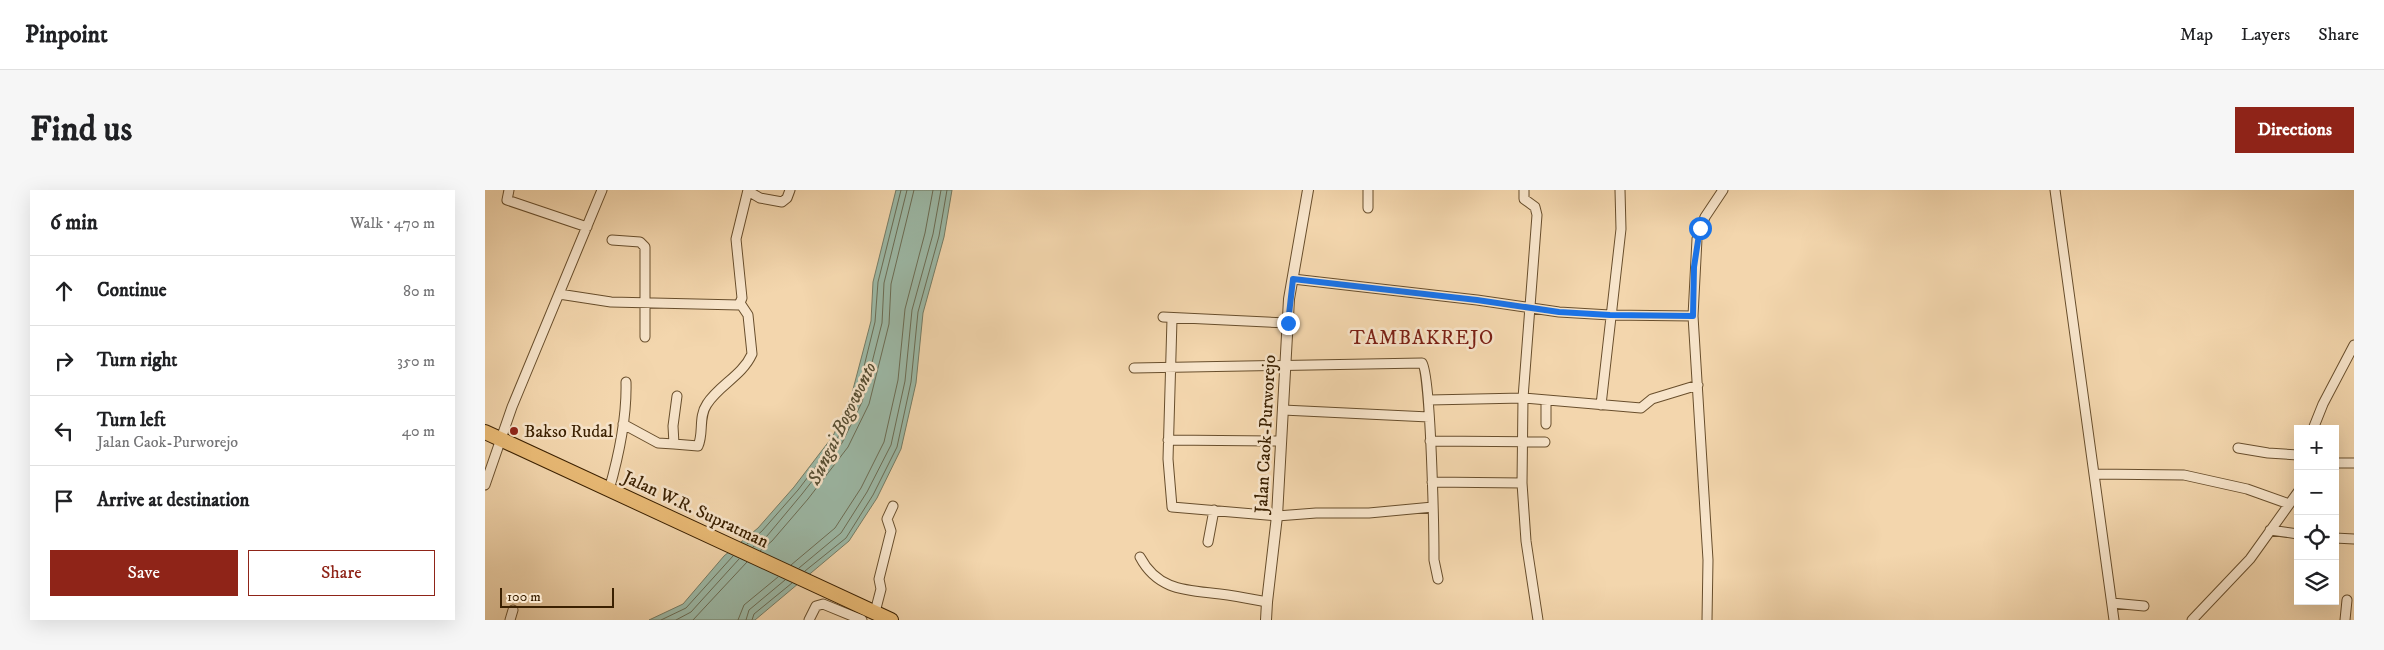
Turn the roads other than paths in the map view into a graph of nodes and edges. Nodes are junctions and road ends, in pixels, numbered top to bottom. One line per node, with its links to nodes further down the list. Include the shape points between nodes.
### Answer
1 (509, 190): 12 (street, via 507,200)
2 (602, 190): 12 (street)
3 (789, 190): 10 (street, via 782,202 761,198)
4 (1308, 190): 14 (street, Jalan Caok-Purworejo)
5 (1368, 190): 11 (street)
6 (1524, 190): 18 (street, via 1525,199 1535,207 1537,215)
7 (1620, 190): 19 (street, via 1621,229)
8 (1723, 190): 20 (street, via 1705,217 1697,240)
9 (2055, 190): 51 (street)
10 (748, 191): 17 (street, via 736,232 742,292)
11 (1368, 208)
12 (587, 227): 15 (street)
13 (612, 240): 16 (street, via 640,242 645,247)
14 (1293, 279): 18 (street); 21 (street, Jalan Caok-Purworejo)
15 (559, 294): 16 (street, via 611,302); 40 (street)
16 (644, 302): 17 (street, via 732,306); 22 (street)
17 (740, 303): 46 (street, via 747,310 749,322 752,346 749,360 703,409 699,445)
18 (1530, 308): 19 (street); 30 (street)
19 (1610, 315): 20 (street); 33 (street)
20 (1693, 316): 28 (street)
21 (1288, 323): 24 (street, via 1167,318); 25 (street, Jalan Caok-Purworejo)
22 (645, 337)
23 (2354, 345): 38 (street)
24 (1171, 366): 25 (street); 26 (street); 41 (street)
25 (1286, 366): 31 (street, via 1422,363); 34 (street, Jalan Caok-Purworejo)
26 (1134, 368)
27 (625, 382): 36 (street)
28 (1698, 386): 33 (street, via 1652,398 1641,408); 82 (street, via 1708,560)
29 (677, 396): 46 (street)
30 (1523, 398): 31 (street); 32 (street); 42 (street)
31 (1429, 400): 35 (street)
32 (1546, 402): 33 (street); 37 (street)
33 (1601, 405)
34 (1283, 410): 35 (street); 43 (street, Jalan Caok-Purworejo)
35 (1429, 417): 44 (street)
36 (623, 424): 46 (street, via 658,443); 55 (street, via 620,453)
37 (1546, 424)
38 (2315, 425)
39 (485, 432): 40 (main road, Jalan W.R. Supratman)
40 (500, 439): 54 (street); 55 (main road, Jalan W.R. Supratman)
41 (1168, 440): 43 (street); 60 (street, via 1172,507)
42 (1521, 440): 44 (street); 45 (street); 53 (street)
43 (1280, 441): 61 (street, Jalan Caok-Purworejo)
44 (1430, 441): 52 (street)
45 (1545, 442)
46 (674, 444)
47 (2238, 448): 48 (street)
48 (2294, 455)
49 (2339, 463): 50 (street)
50 (2354, 464)
51 (2094, 474): 57 (street, via 2184,475 2247,489); 71 (street)
52 (1432, 482): 53 (street); 59 (street)
53 (1522, 483): 81 (street, via 1525,533)
54 (485, 484)
55 (609, 490): 74 (main road, Jalan W.R. Supratman)
56 (2294, 497): 57 (street)
57 (2289, 504): 62 (street)
58 (893, 506): 74 (street, via 887,519 890,533)
59 (1433, 507): 61 (street); 68 (street, via 1434,560)
60 (1214, 510): 61 (street); 66 (street)
61 (1277, 516): 70 (street, Jalan Caok-Purworejo)
62 (2270, 530): 63 (street); 84 (street, via 2250,559)
63 (2294, 533)
64 (2339, 538): 65 (street)
65 (2354, 539)
66 (1208, 542)
67 (1140, 557): 70 (street, via 1148,570 1174,587)
68 (1438, 579)
69 (2347, 600): 85 (street)
70 (1267, 602): 80 (street, Jalan Caok-Purworejo)
71 (2112, 603): 72 (street); 83 (street)
72 (2144, 606)
73 (513, 610): 76 (street)
74 (875, 612): 79 (main road, Jalan W.R. Supratman)
75 (851, 618): 77 (street, via 819,604); 78 (street)
76 (510, 620)
77 (809, 620)
78 (862, 620)
79 (891, 620)
80 (1266, 620)
81 (1538, 620)
82 (1707, 620)
83 (2114, 620)
84 (2192, 620)
85 (2345, 620)

